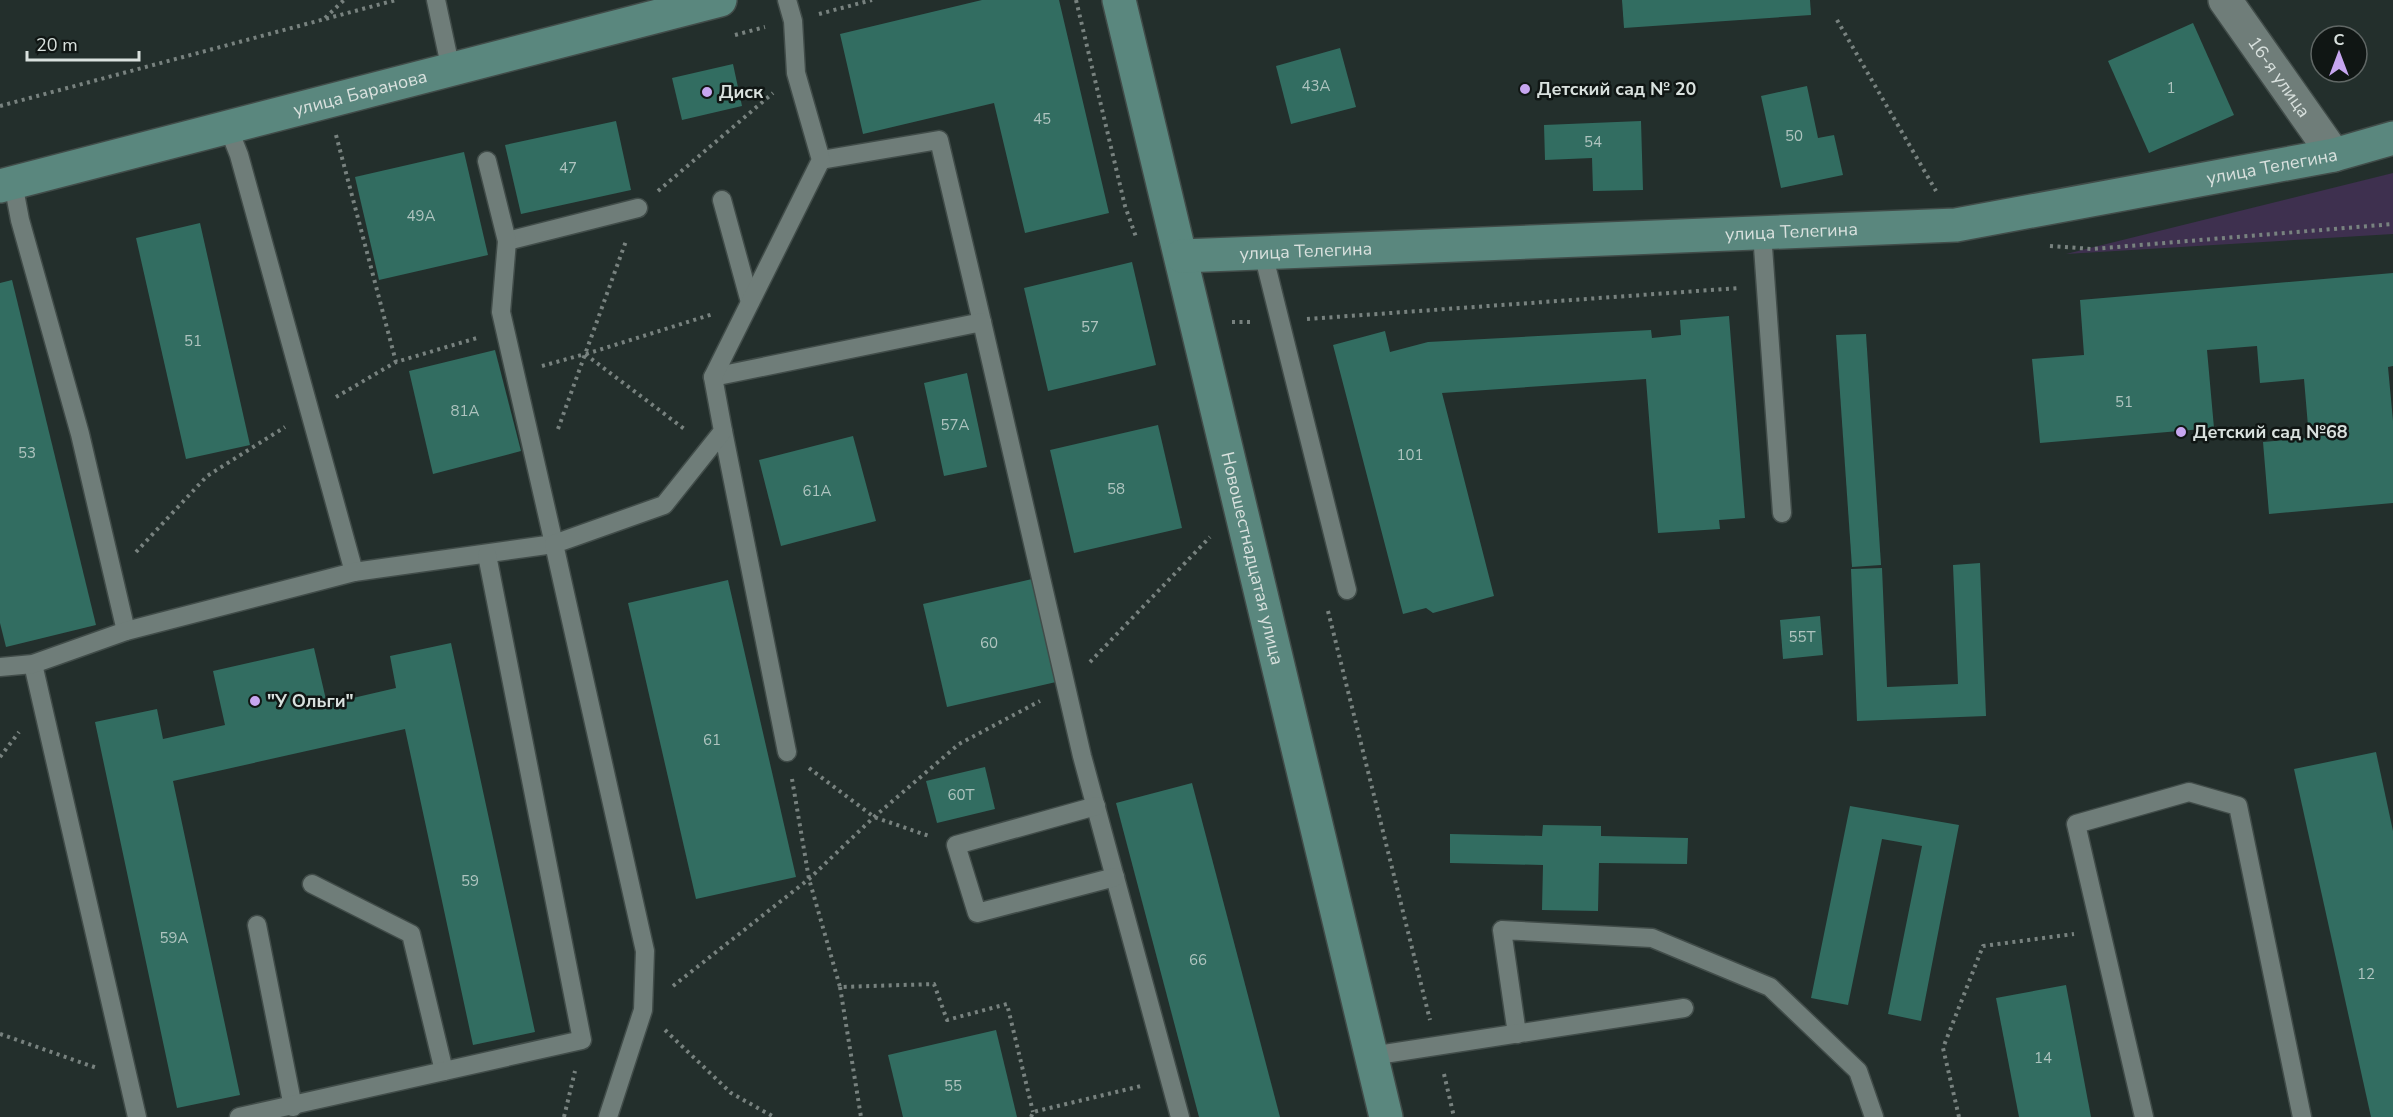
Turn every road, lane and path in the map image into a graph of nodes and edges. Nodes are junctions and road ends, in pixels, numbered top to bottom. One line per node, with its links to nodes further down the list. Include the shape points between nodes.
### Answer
1 (344, 0): 8 (path)
2 (396, 0): 8 (path)
3 (436, 0): 10 (lane)
4 (720, 0): 10 (street, улица Баранова)
5 (787, 0): 11 (lane, via 793,21)
6 (1119, 0): 28 (street, Новошестнадцатая улица)
7 (2225, 0): 16 (street, 16-я улица)
8 (325, 19): 12 (path)
9 (1837, 20): 23 (path)
10 (451, 70): 13 (street, улица Баранова)
11 (796, 73): 17 (lane); 21 (path)
12 (0, 106)
13 (228, 127): 19 (street, улица Баранова); 45 (lane)
14 (335, 132): 35 (path)
15 (2393, 138): 16 (street, улица Телегина)
16 (2334, 155): 23 (street, улица Телегина)
17 (821, 160): 30 (lane); 32 (lane, via 939,140)
18 (486, 161): 25 (lane)
19 (7, 185): 47 (lane, via 80,434)
20 (722, 200): 30 (lane)
21 (638, 208): 25 (lane); 34 (path)
22 (2393, 224): 26 (path, via 2092,249)
23 (1956, 225): 24 (street, улица Телегина)
24 (1762, 233): 27 (street, улица Телегина); 29 (lane)
25 (507, 241): 36 (lane, via 501,312)
26 (2045, 246)
27 (1263, 253): 28 (street, улица Телегина); 31 (lane)
28 (1182, 256): 33 (street, Новошестнадцатая улица)
29 (1765, 265): 31 (path, via 1745,288); 41 (lane)
30 (750, 302): 34 (path); 37 (lane)
31 (1280, 320): 33 (path); 46 (lane)
32 (982, 322): 37 (lane); 50 (lane)
33 (1198, 324): 67 (street, Новошестнадцатая улица)
34 (585, 354): 36 (path); 39 (path); 40 (path)
35 (396, 362)
36 (515, 374): 40 (lane)
37 (713, 376): 38 (lane)
38 (723, 431): 39 (lane); 51 (lane)
39 (709, 448): 43 (lane, via 664,505)
40 (539, 483): 43 (lane)
41 (1782, 513)
42 (1210, 537): 50 (path)
43 (554, 543): 44 (lane); 62 (lane, via 645,951)
44 (487, 555): 45 (lane); 65 (lane)
45 (354, 572): 47 (lane)
46 (1347, 590): 66 (path, via 1325,600)
47 (126, 631): 48 (lane)
48 (33, 664): 49 (lane); 69 (lane)
49 (0, 667)
50 (1068, 686): 52 (lane); 53 (path, via 959,744)
51 (787, 752): 53 (path); 56 (path)
52 (1095, 806): 54 (lane); 55 (lane)
53 (874, 817): 54 (path); 56 (path)
54 (956, 845): 55 (lane, via 977,913)
55 (1115, 877): 70 (lane)
56 (809, 879): 60 (path); 62 (path)
57 (312, 884): 68 (lane, via 411,934)
58 (257, 926): 71 (lane)
59 (2101, 930): 83 (path, via 1983,946 1942,1048); 84 (lane); 85 (lane, via 2076,824 2189,792 2238,806)
60 (840, 987): 72 (path, via 934,984 947,1020 1007,1004); 78 (path)
61 (1684, 1008): 64 (lane)
62 (643, 1010): 76 (lane); 77 (path, via 731,1093)
63 (0, 1034): 69 (path)
64 (1517, 1034): 66 (lane); 82 (lane, via 1502,930 1652,938 1770,987 1858,1071)
65 (582, 1040): 68 (lane); 75 (path)
66 (1437, 1046): 67 (lane); 81 (path)
67 (1371, 1056): 80 (street, Новошестнадцатая улица)
68 (444, 1071): 71 (lane)
69 (128, 1079): 73 (lane)
70 (1170, 1079): 72 (path); 79 (lane)
71 (292, 1107): 74 (lane)
72 (1032, 1115)
73 (137, 1117)
74 (239, 1117)
75 (564, 1117)
76 (608, 1117)
77 (774, 1117)
78 (861, 1117)
79 (1180, 1117)
80 (1386, 1117)
81 (1454, 1117)
82 (1874, 1117)
83 (1959, 1117)
84 (2144, 1117)
85 (2302, 1117)

